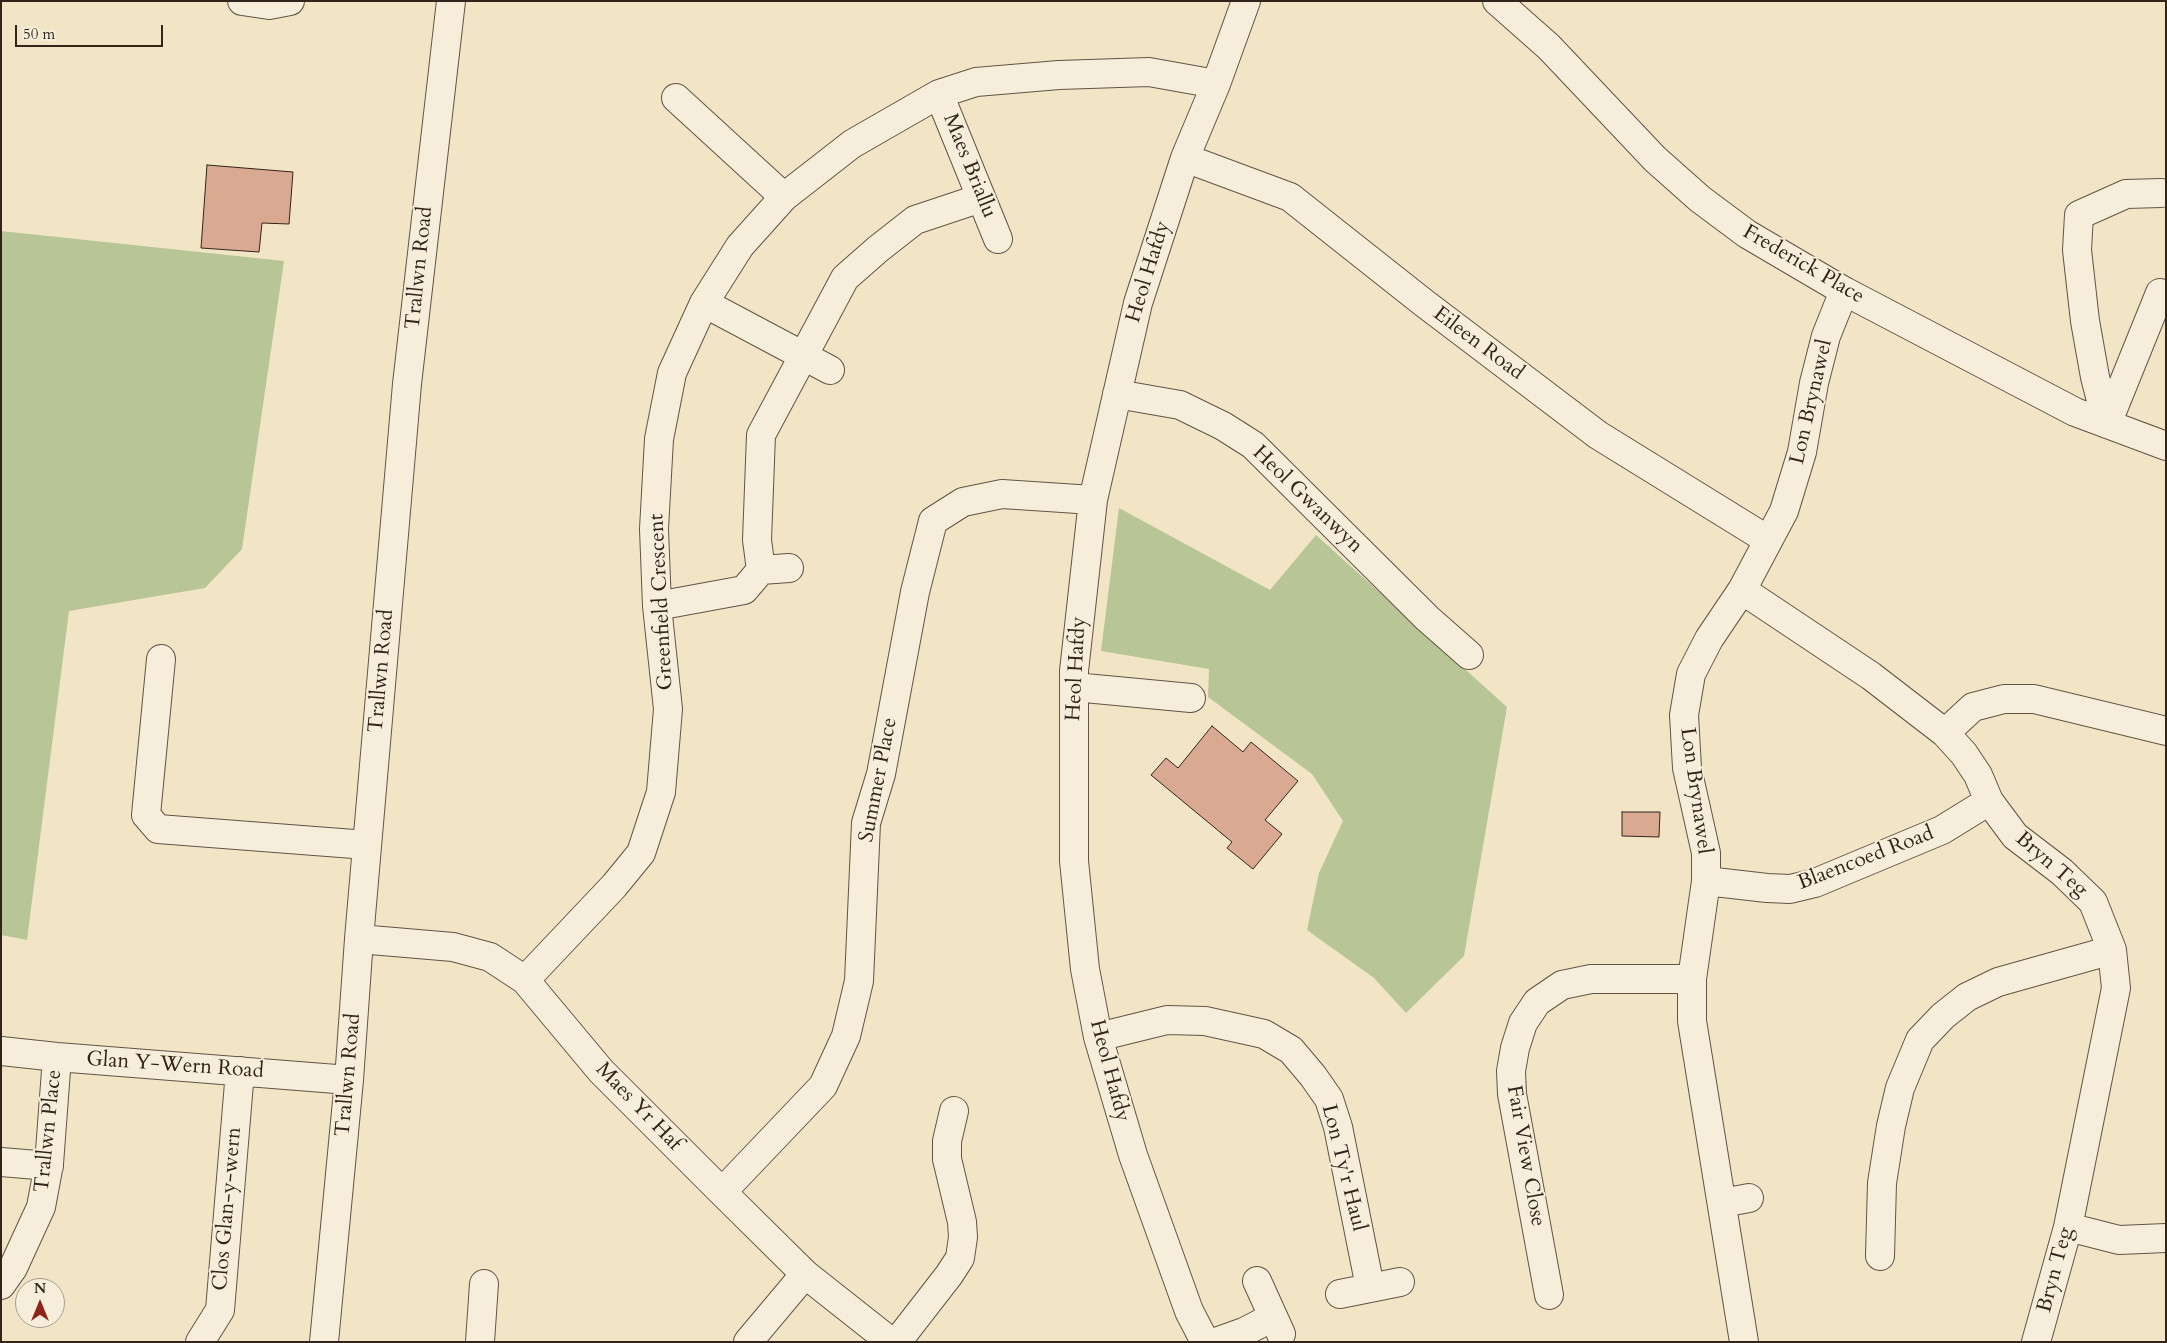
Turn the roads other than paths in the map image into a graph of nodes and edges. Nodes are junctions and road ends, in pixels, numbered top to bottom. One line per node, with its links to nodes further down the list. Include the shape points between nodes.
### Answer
1 (242, 1): 2 (street, via 269,5)
2 (290, 1)
3 (451, 1): 35 (street, Trallwn Road, via 407,384)
4 (1246, 1): 6 (street, Heol Hafdy)
5 (1497, 1): 14 (street, Frederick Place, via 1549,47 1655,159 1700,199 1747,234)
6 (1216, 84): 7 (street, Greenfield Crescent, via 1140,72 976,82); 9 (street, Heol Hafdy)
7 (939, 94): 11 (street, Greenfield Crescent, via 852,144); 12 (street, Maes Briallu)
8 (676, 98): 11 (street)
9 (1185, 158): 19 (street, Heol Hafdy, via 1138,303); 23 (street, Eileen Road, via 1290,197 1598,435)
10 (2162, 193): 20 (street, via 2126,194 2079,215 2077,250 2085,321)
11 (784, 197): 16 (street, Greenfield Crescent, via 740,246)
12 (981, 198): 13 (street, Maes Briallu); 17 (street, via 915,220 845,278)
13 (998, 239)
14 (1844, 291): 20 (street, Frederick Place, via 2075,412); 23 (street, Lon Brynawel, via 1826,336 1802,452 1784,511)
15 (2160, 293): 20 (street)
16 (704, 303): 17 (street); 27 (street, Greenfield Crescent, via 672,373 659,440 654,529)
17 (803, 357): 18 (street); 25 (street, via 761,436 757,540)
18 (830, 370)
19 (1117, 394): 22 (street, Heol Hafdy); 28 (street, Heol Gwanwyn, via 1180,405 1253,445 1427,618)
20 (2107, 424): 21 (street, Frederick Place)
21 (2166, 446)
22 (1093, 500): 30 (street, Heol Hafdy); 49 (street, Summer Place, via 1002,494 963,502 933,521 915,592 881,774 866,823 859,981 846,1036 823,1086)
23 (1768, 540): 26 (street, Lon Brynawel)
24 (789, 568): 25 (street)
25 (761, 570): 27 (street, via 744,590)
26 (1742, 590): 33 (street, Bryn Teg, via 1870,676); 36 (street, Lon Brynawel, via 1692,674 1684,714 1687,768 1706,853)
27 (657, 606): 40 (street, Greenfield Crescent, via 668,709 661,792 641,853)
28 (1470, 655)
29 (161, 659): 35 (street, via 146,815 158,829)
30 (1074, 687): 31 (street); 41 (street, Heol Hafdy, via 1074,861 1085,969)
31 (1191, 698)
32 (2166, 731): 33 (street, via 2034,699 2004,699 1973,707)
33 (1945, 733): 34 (street, Bryn Teg, via 1978,775)
34 (1988, 801): 36 (street, Blaencoed Road, via 1942,830 1814,883 1790,889); 38 (street, Bryn Teg, via 2015,836 2062,872 2093,902)
35 (367, 845): 37 (street, Trallwn Road)
36 (1706, 880): 39 (street, Lon Brynawel)
37 (359, 939): 40 (street, Maes Yr Haf, via 453,947 490,957); 45 (street, Trallwn Road)
38 (2112, 950): 52 (street, Bryn Teg, via 2116,988); 54 (street, via 1990,986 1967,997 1920,1040 1900,1088 1891,1126 1882,1183)
39 (1692, 979): 51 (street, Lon Brynawel, via 1692,1021); 62 (street, Fair View Close, via 1591,979 1562,985 1537,1002 1523,1023 1511,1070 1512,1094)
40 (525, 980): 49 (street, Maes Yr Haf, via 602,1070)
41 (1098, 1037): 60 (street, Lon Ty'r Haul, via 1167,1020 1205,1021 1264,1034 1291,1050 1329,1100 1338,1127); 69 (street, Heol Hafdy, via 1133,1155 1189,1312)
42 (1, 1051): 43 (street, Glan Y-Wern Road)
43 (57, 1057): 44 (street, Glan Y-Wern Road); 48 (street, Trallwn Place)
44 (240, 1070): 45 (street, Glan Y-Wern Road); 63 (street, Clos Glan-y-wern, via 220,1310)
45 (349, 1080): 64 (street, Trallwn Road)
46 (954, 1111): 68 (street, via 947,1141 947,1159 962,1222 960,1258)
47 (1, 1162): 48 (street)
48 (49, 1166): 59 (street, Trallwn Place, via 41,1207 13,1268)
49 (722, 1192): 55 (street, Maes Yr Haf)
50 (1749, 1198): 51 (street)
51 (1722, 1203): 71 (street, Lon Brynawel)
52 (2068, 1227): 53 (street, via 2118,1240); 72 (street, Bryn Teg)
53 (2166, 1238)
54 (1880, 1256)
55 (806, 1274): 66 (street); 67 (street, Maes Yr Haf)
56 (1257, 1280): 70 (street, via 1277,1326 1244,1332)
57 (1400, 1282): 60 (street)
58 (484, 1284): 65 (street)
59 (1, 1285)
60 (1370, 1288): 61 (street)
61 (1340, 1294)
62 (1549, 1295)
63 (200, 1342)
64 (324, 1342)
65 (480, 1342)
66 (748, 1342)
67 (891, 1342)
68 (897, 1342)
69 (1205, 1342)
70 (1216, 1342)
71 (1744, 1342)
72 (2036, 1342)

